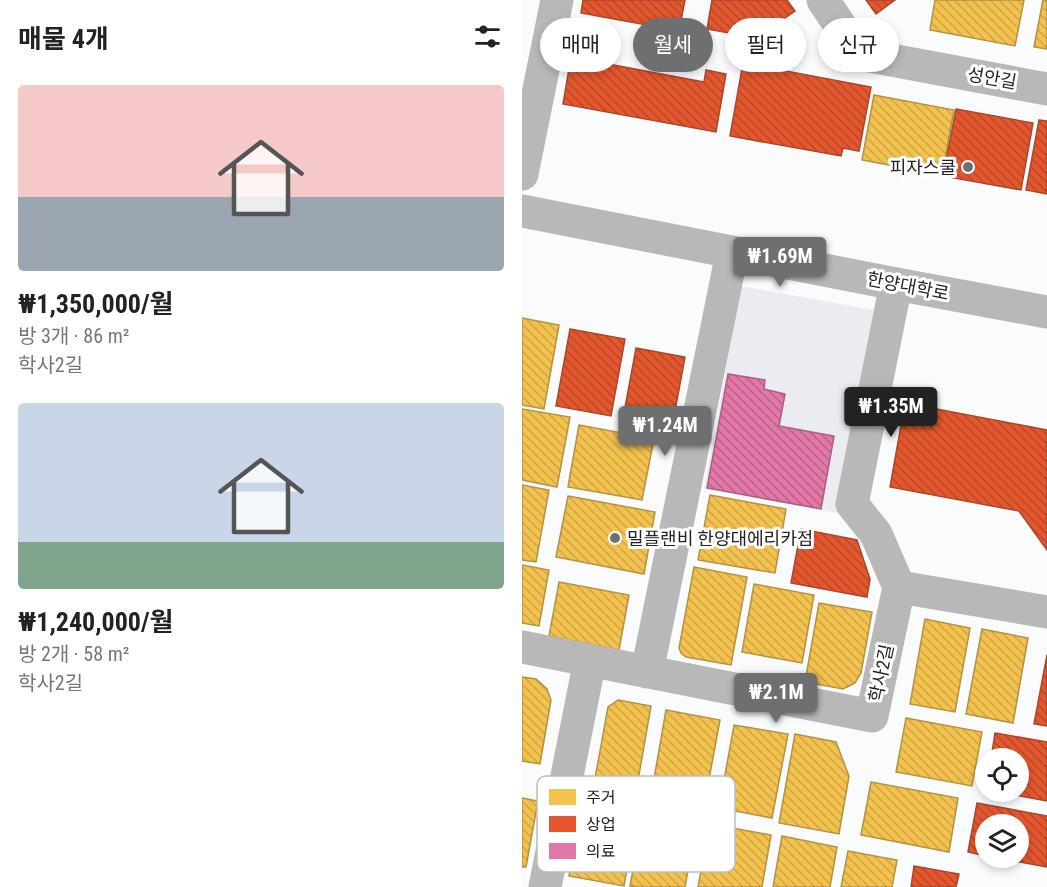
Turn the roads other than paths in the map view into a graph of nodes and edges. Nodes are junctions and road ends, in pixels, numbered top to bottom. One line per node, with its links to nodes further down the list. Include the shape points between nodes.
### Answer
1 (557, 0): 4 (street)
2 (823, 0): 3 (street, 성안길, via 859,54)
3 (1047, 88)
4 (522, 174)
5 (522, 211): 6 (street, 한양대학로)
6 (732, 253): 7 (street, 한양대학로); 13 (street)
7 (896, 284): 8 (street, 한양대학로); 9 (street, via 852,504 876,534)
8 (1047, 312)
9 (899, 588): 10 (street); 13 (street, 학사2길, via 872,716)
10 (1047, 612)
11 (522, 647): 12 (street, 학사2길)
12 (590, 660): 13 (street, 학사2길); 14 (street)
13 (647, 672)
14 (567, 776)
15 (548, 872): 16 (street)
16 (545, 887)

